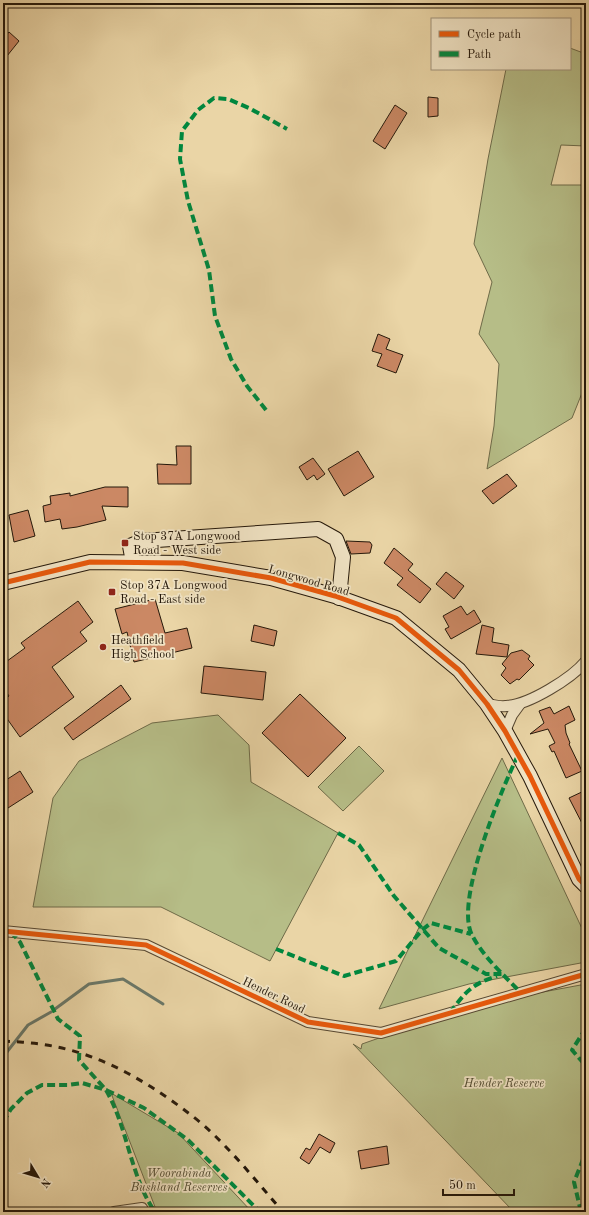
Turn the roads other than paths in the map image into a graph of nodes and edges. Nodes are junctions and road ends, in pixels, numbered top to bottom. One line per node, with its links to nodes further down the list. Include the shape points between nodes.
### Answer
1 (133, 562): 2 (street, Longwood Road, via 90,562); 3 (street, Longwood Road, via 190,564 271,578); 3 (street, via 130,546 142,541 318,529 336,539 343,557)
2 (3, 583)
3 (339, 598): 5 (street, Longwood Road, via 396,618 459,670)
4 (586, 660): 6 (street, via 562,682)
5 (487, 704): 6 (street); 7 (street, Longwood Road)
6 (520, 704): 7 (street)
7 (505, 731): 8 (street, Longwood Road, via 530,776 579,879)
8 (586, 886)
9 (3, 931): 10 (street, Hender Road, via 146,945 308,1022 380,1033)
10 (586, 974)
11 (143, 1210): 12 (street)
12 (114, 1212)

